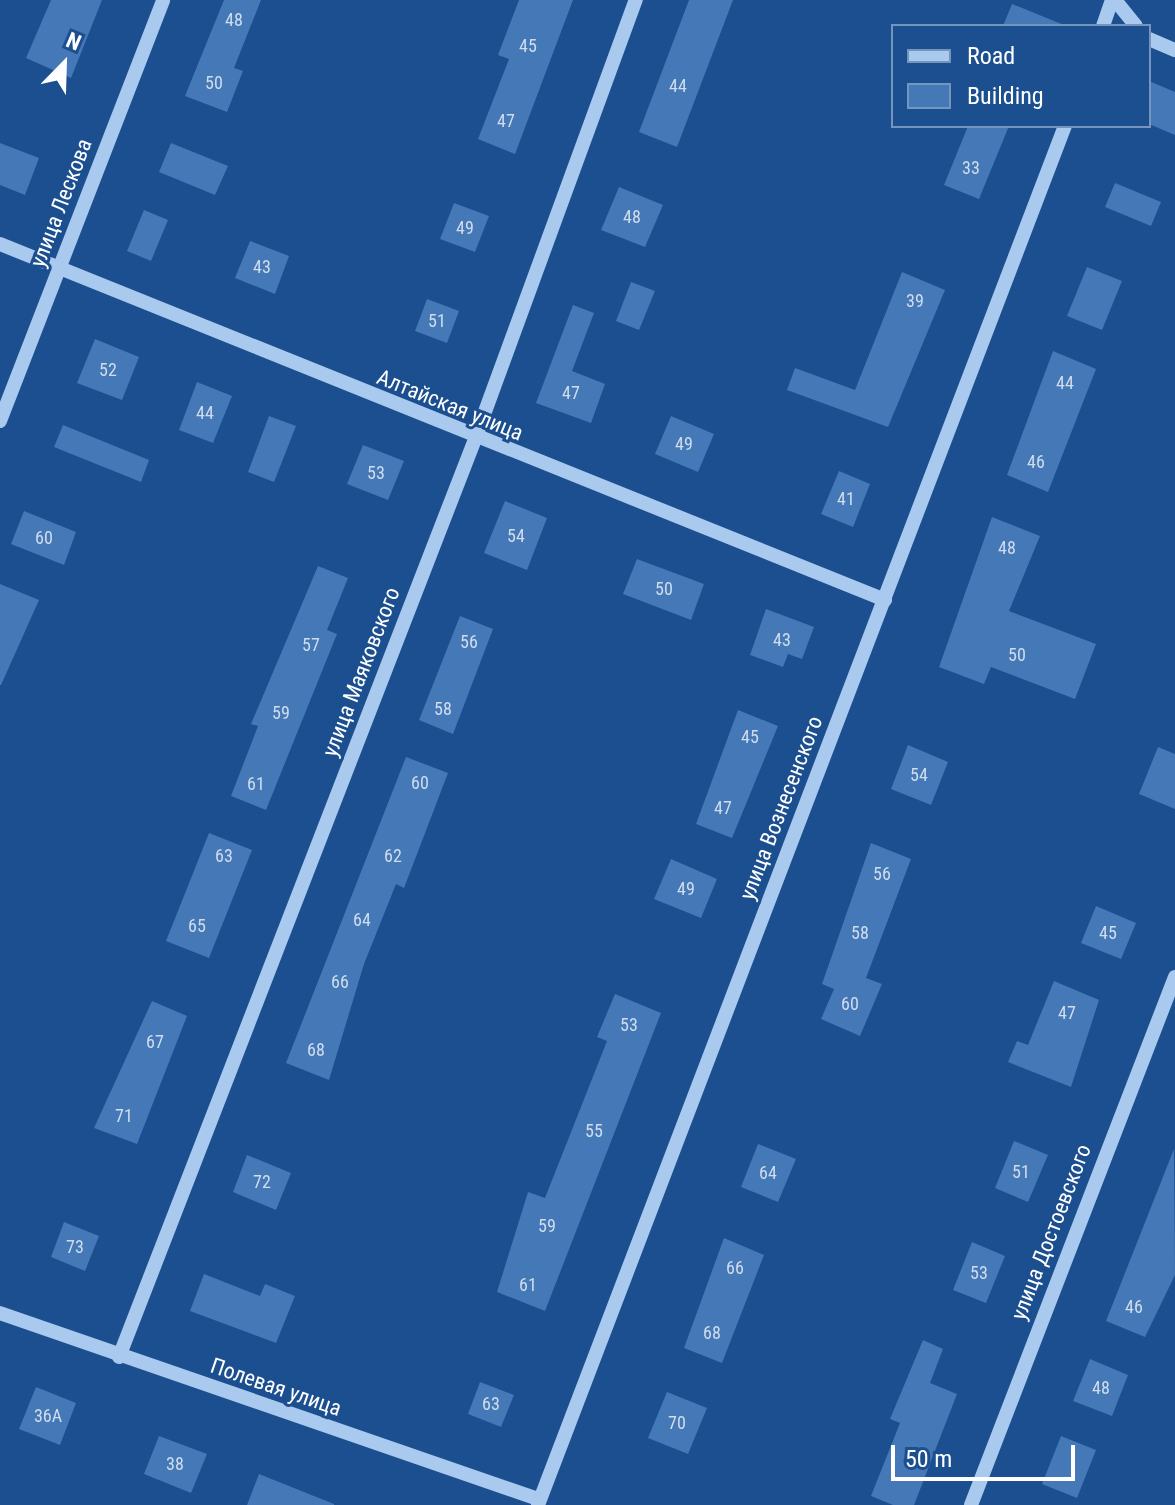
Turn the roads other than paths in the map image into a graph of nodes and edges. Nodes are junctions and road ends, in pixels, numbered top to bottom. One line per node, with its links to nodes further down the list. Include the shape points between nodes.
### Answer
1 (163, 0): 10 (street, улица Лескова)
2 (636, 0): 12 (street, улица Маяковского)
3 (1114, 0): 4 (street); 5 (street)
4 (1104, 24)
5 (1134, 24)
6 (1151, 40): 7 (street)
7 (1175, 50)
8 (1064, 128): 13 (street, улица Вознесенского)
9 (0, 244): 10 (street, Алтайская улица)
10 (60, 267): 11 (street, улица Лескова); 12 (street, Алтайская улица)
11 (0, 421)
12 (475, 439): 13 (street, Алтайская улица); 16 (street, улица Маяковского)
13 (885, 600): 17 (street, улица Вознесенского)
14 (1175, 977): 18 (street, улица Достоевского)
15 (0, 1313): 16 (street, Полевая улица)
16 (119, 1357): 17 (street, Полевая улица)
17 (538, 1502)
18 (971, 1505)

